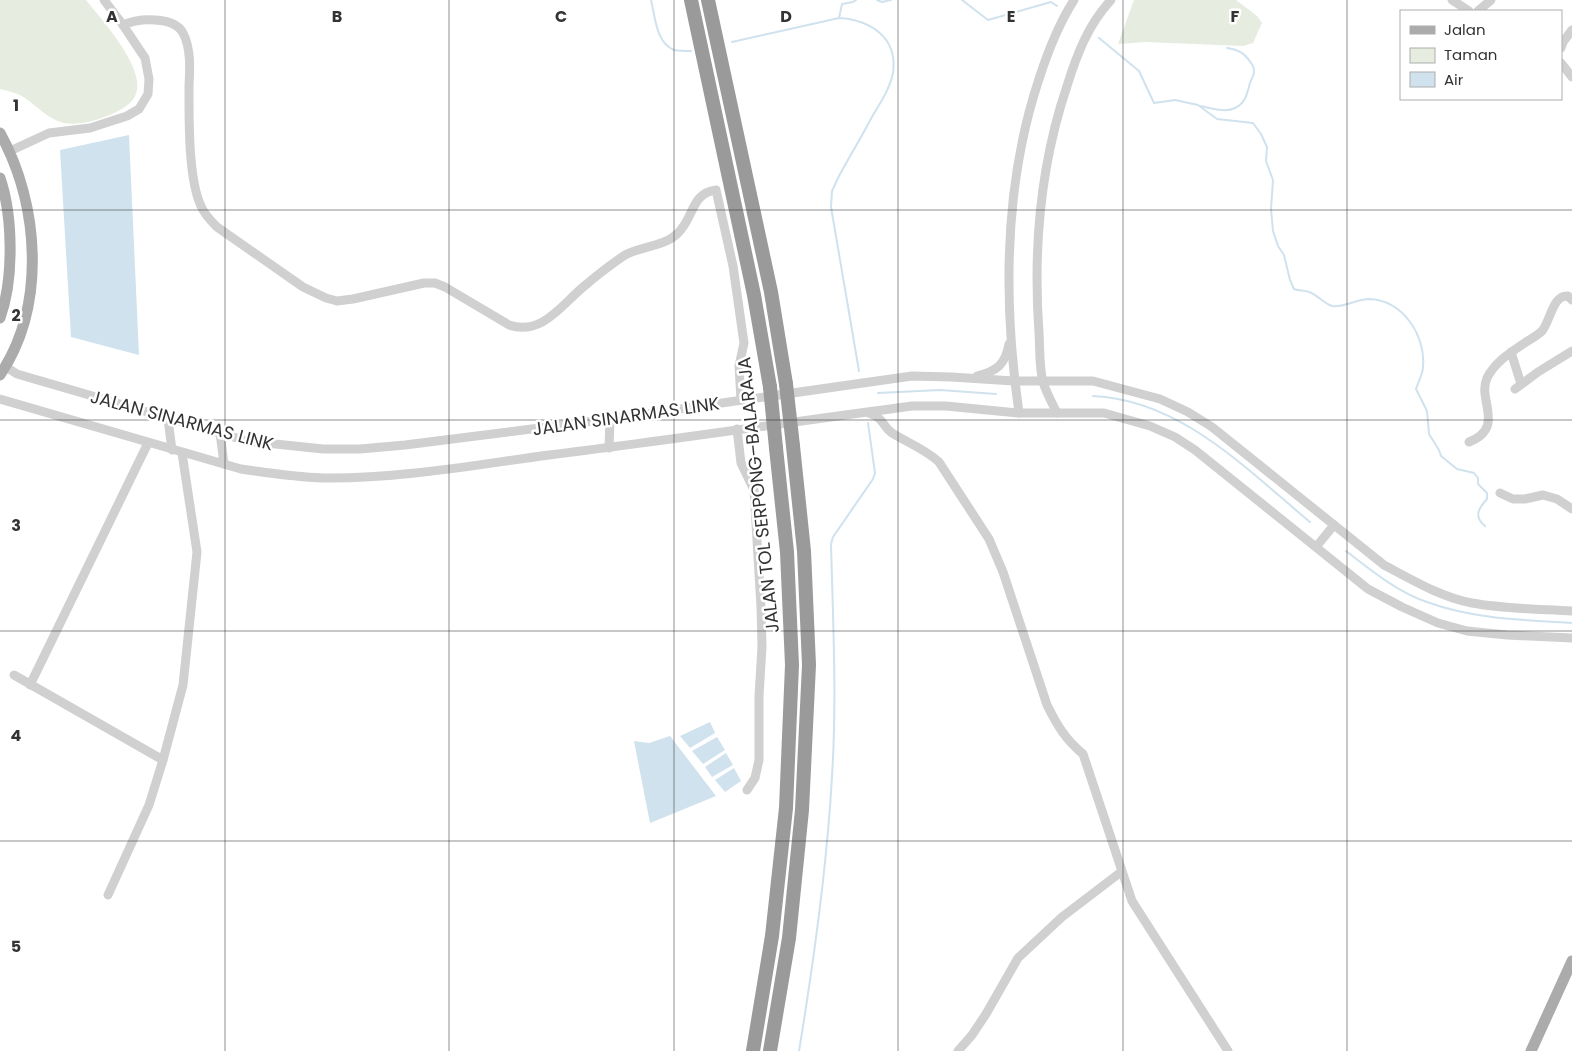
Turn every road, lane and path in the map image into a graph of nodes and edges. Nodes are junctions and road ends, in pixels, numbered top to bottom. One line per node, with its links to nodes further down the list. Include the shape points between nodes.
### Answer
1 (104, 0): 10 (street)
2 (691, 0): 55 (highway, JALAN TOL SERPONG–BALARAJA, bridge, via 754,295 770,387 787,552 792,665 786,808 772,936)
3 (708, 0): 56 (highway, JALAN TOL SERPONG–BALARAJA, bridge, via 770,292 786,384 804,551 809,665 801,820 789,938)
4 (1074, 0): 20 (street, via 1047,54 1021,146 1009,246)
5 (1111, 0): 26 (street, via 1086,34 1060,105 1049,152 1037,247 1037,304)
6 (1452, 0): 8 (street)
7 (1491, 0): 9 (street)
8 (1468, 10)
9 (1479, 10)
10 (123, 25): 16 (street, via 145,58 148,94 139,109 90,128 49,133); 28 (street, via 132,21 160,21 173,24 183,33 190,66 191,157 195,191 210,220 303,287 326,298 353,299 435,283 509,325 532,327 549,319 610,265 677,234 696,201 706,191 716,190 733,266 744,343 739,366)
11 (1572, 30): 12 (street)
12 (1562, 45)
13 (1562, 64): 14 (street)
14 (1572, 77)
15 (0, 133): 16 (main road)
16 (10, 151): 23 (main road, via 29,220 31,289 24,323 11,357)
17 (0, 178): 19 (main road, via 9,218 11,249)
18 (1572, 300): 22 (street, via 1568,296 1561,297 1542,332)
19 (0, 318)
20 (1011, 332): 24 (street, via 1007,355 999,367); 25 (street)
21 (1572, 351): 22 (street, via 1518,387)
22 (1511, 352): 36 (street, via 1488,377 1485,385 1488,424 1478,438)
23 (2, 368): 32 (street, JALAN SINARMAS LINK)
24 (970, 378): 25 (street, JALAN SINARMAS LINK); 28 (street, JALAN SINARMAS LINK, via 912,376)
25 (1014, 381): 26 (street, JALAN SINARMAS LINK); 30 (street)
26 (1043, 381): 31 (street); 44 (street, JALAN SINARMAS LINK, via 1094,381 1160,399 1188,412 1212,427)
27 (0, 399): 37 (street, JALAN SINARMAS LINK)
28 (741, 400): 33 (street, JALAN SINARMAS LINK)
29 (867, 412): 30 (street, JALAN SINARMAS LINK, via 912,406 946,406); 34 (street, JALAN SINARMAS LINK); 52 (street, via 879,417 890,432 931,454 939,462 989,539 1004,572 1047,705 1069,743 1083,754)
30 (1019, 413): 31 (street, JALAN SINARMAS LINK)
31 (1057, 413): 45 (street, via 1104,413 1150,426 1174,437 1195,450)
32 (168, 419): 35 (street, JALAN SINARMAS LINK); 39 (street)
33 (610, 419): 35 (street, JALAN SINARMAS LINK, via 360,449 285,446); 38 (street)
34 (737, 429): 38 (street, JALAN SINARMAS LINK); 51 (street, via 741,463 754,490 761,607 759,760 755,778)
35 (220, 434): 41 (street)
36 (1469, 442)
37 (148, 443): 39 (street, JALAN SINARMAS LINK); 49 (street)
38 (609, 448): 41 (street, JALAN SINARMAS LINK, via 361,478 282,475)
39 (172, 450): 40 (street, JALAN SINARMAS LINK)
40 (182, 453): 41 (street, JALAN SINARMAS LINK); 50 (street, via 197,552 183,685)
41 (224, 464)
42 (1500, 493): 43 (street, via 1513,499 1543,495)
43 (1572, 509)
44 (1334, 524): 45 (street); 46 (street, JALAN SINARMAS LINK, via 1384,565 1448,596 1472,603)
45 (1316, 547): 47 (street, via 1368,589 1438,623 1467,631)
46 (1572, 611)
47 (1572, 638)
48 (14, 676): 49 (street)
49 (30, 684): 50 (street)
50 (163, 760): 53 (street, via 149,805)
51 (747, 790)
52 (1121, 872): 57 (street, via 1062,917 1018,958 986,1014); 58 (street, via 1132,901)
53 (108, 894)
54 (1572, 961): 59 (main road)
55 (753, 1051)
56 (770, 1051)
57 (958, 1051)
58 (1228, 1051)
59 (1531, 1051)

